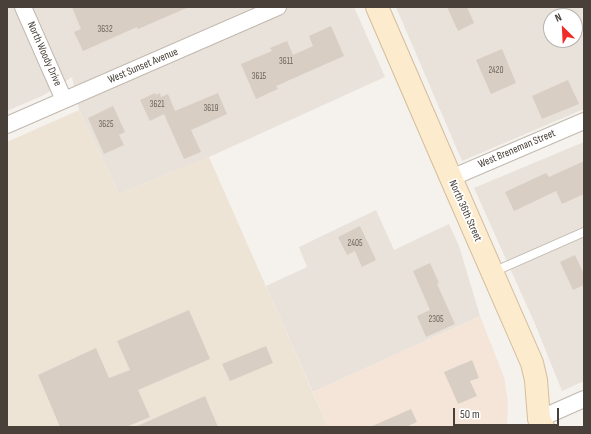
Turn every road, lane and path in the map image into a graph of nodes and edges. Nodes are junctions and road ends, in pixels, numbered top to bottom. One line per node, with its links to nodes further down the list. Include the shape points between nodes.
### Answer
1 (24, 7): 4 (street, North Woody Drive)
2 (278, 7): 4 (street, West Sunset Avenue)
3 (377, 7): 7 (street, North 36th Street)
4 (64, 100): 6 (street, West Sunset Avenue)
5 (584, 121): 7 (street, West Breneman Street)
6 (7, 126)
7 (451, 178): 9 (street, North 36th Street)
8 (584, 232): 9 (lane)
9 (492, 272): 11 (street, North 36th Street, via 532,363 536,380)
10 (584, 400): 11 (street)
11 (538, 424)

